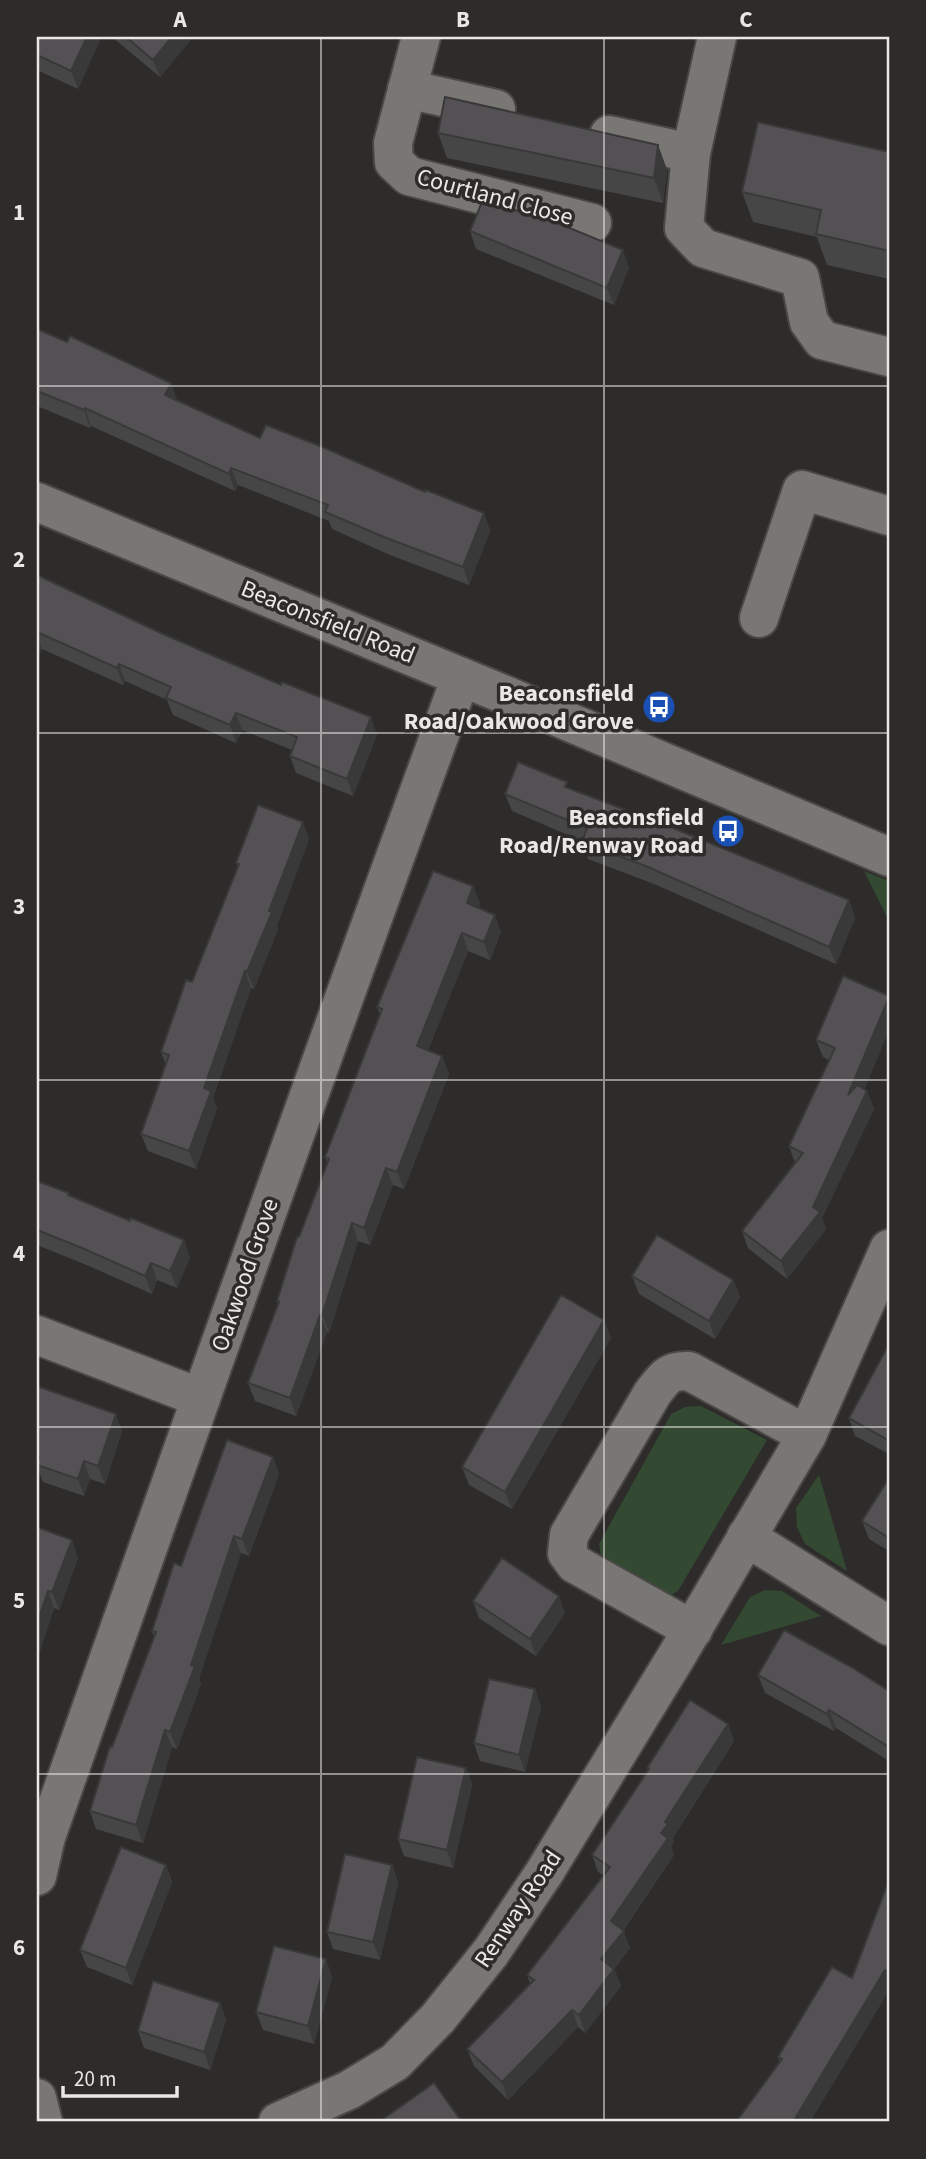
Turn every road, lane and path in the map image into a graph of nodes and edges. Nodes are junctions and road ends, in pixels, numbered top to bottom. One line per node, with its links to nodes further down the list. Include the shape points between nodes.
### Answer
1 (421, 37): 3 (street, Courtland Close)
2 (717, 37): 6 (street)
3 (407, 89): 4 (street); 7 (street, Courtland Close, via 393,143 394,162 409,176)
4 (529, 117)
5 (569, 126): 6 (street)
6 (691, 153): 8 (street, via 684,228 703,248 800,278 809,322 822,340)
7 (592, 223)
8 (889, 357)
9 (37, 502): 12 (street, Beaconsfield Road)
10 (889, 516): 11 (street, via 802,490)
11 (759, 618)
12 (461, 677): 13 (street, Beaconsfield Road); 16 (street, Oakwood Grove)
13 (889, 857)
14 (889, 1249): 17 (street, Renway Road)
15 (37, 1335): 16 (street)
16 (201, 1398): 21 (street, Oakwood Grove, via 46,1837)
17 (807, 1434): 18 (street, Renway Road); 20 (street, via 689,1371 676,1370 653,1394 569,1535 567,1553 575,1564)
18 (746, 1537): 19 (street); 20 (street, Renway Road)
19 (889, 1626)
20 (693, 1630): 24 (street, Renway Road, via 544,1873 491,1952 438,2018 395,2062 349,2090)
21 (37, 1876)
22 (37, 2098): 23 (street)
23 (43, 2122)
24 (278, 2122)

